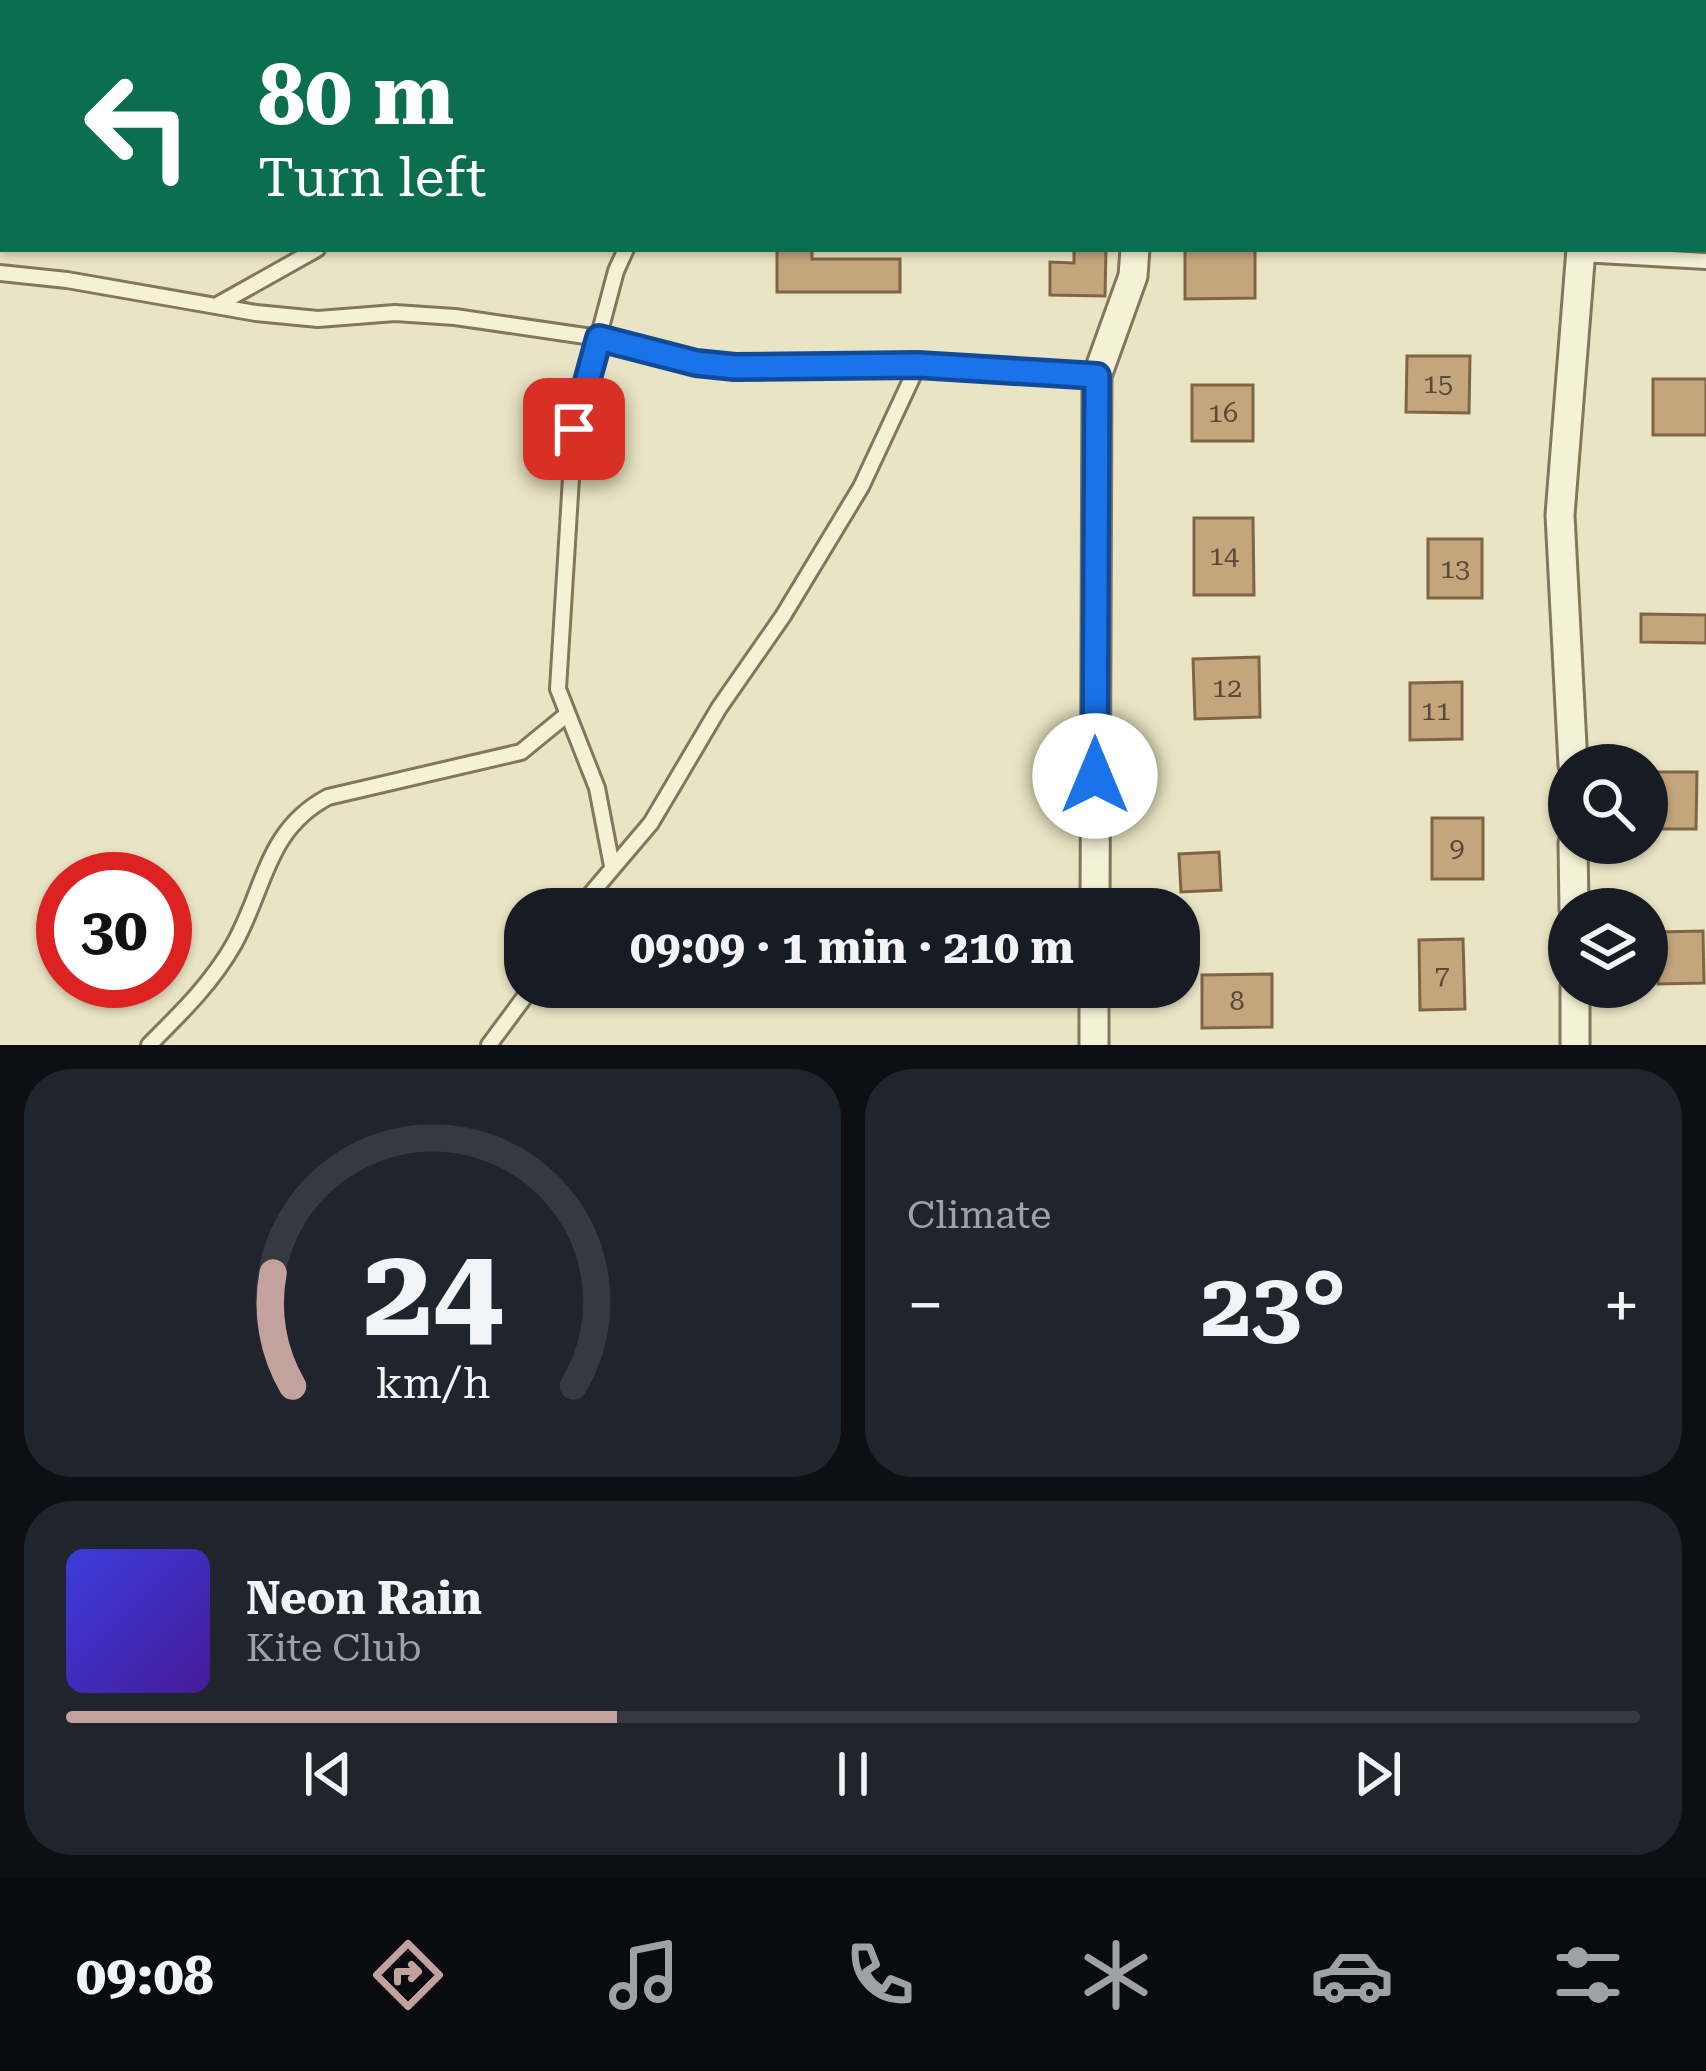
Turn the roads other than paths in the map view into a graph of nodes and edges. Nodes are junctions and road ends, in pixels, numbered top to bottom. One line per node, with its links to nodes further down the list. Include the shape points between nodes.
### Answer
1 (312, 252): 7 (lane)
2 (625, 252): 8 (lane)
3 (1136, 252): 10 (street)
4 (1581, 252): 5 (lane); 12 (street, via 1560,515)
5 (1706, 260)
6 (0, 273): 7 (lane)
7 (218, 304): 8 (lane, via 318,319 455,317)
8 (599, 338): 9 (lane, via 735,367); 11 (lane, via 574,429 558,689)
9 (918, 365): 10 (lane); 13 (lane, via 861,487 783,616 651,823)
10 (1097, 376): 15 (street)
11 (565, 716): 13 (lane, via 596,788); 19 (lane, via 521,752 361,788 300,812 207,987)
12 (1572, 744)
13 (612, 866): 14 (lane)
14 (595, 888)
15 (1094, 888)
16 (516, 1008): 20 (lane)
17 (1094, 1008): 21 (street)
18 (1575, 1008): 22 (street)
19 (149, 1045)
20 (489, 1045)
21 (1094, 1045)
22 (1576, 1045)

